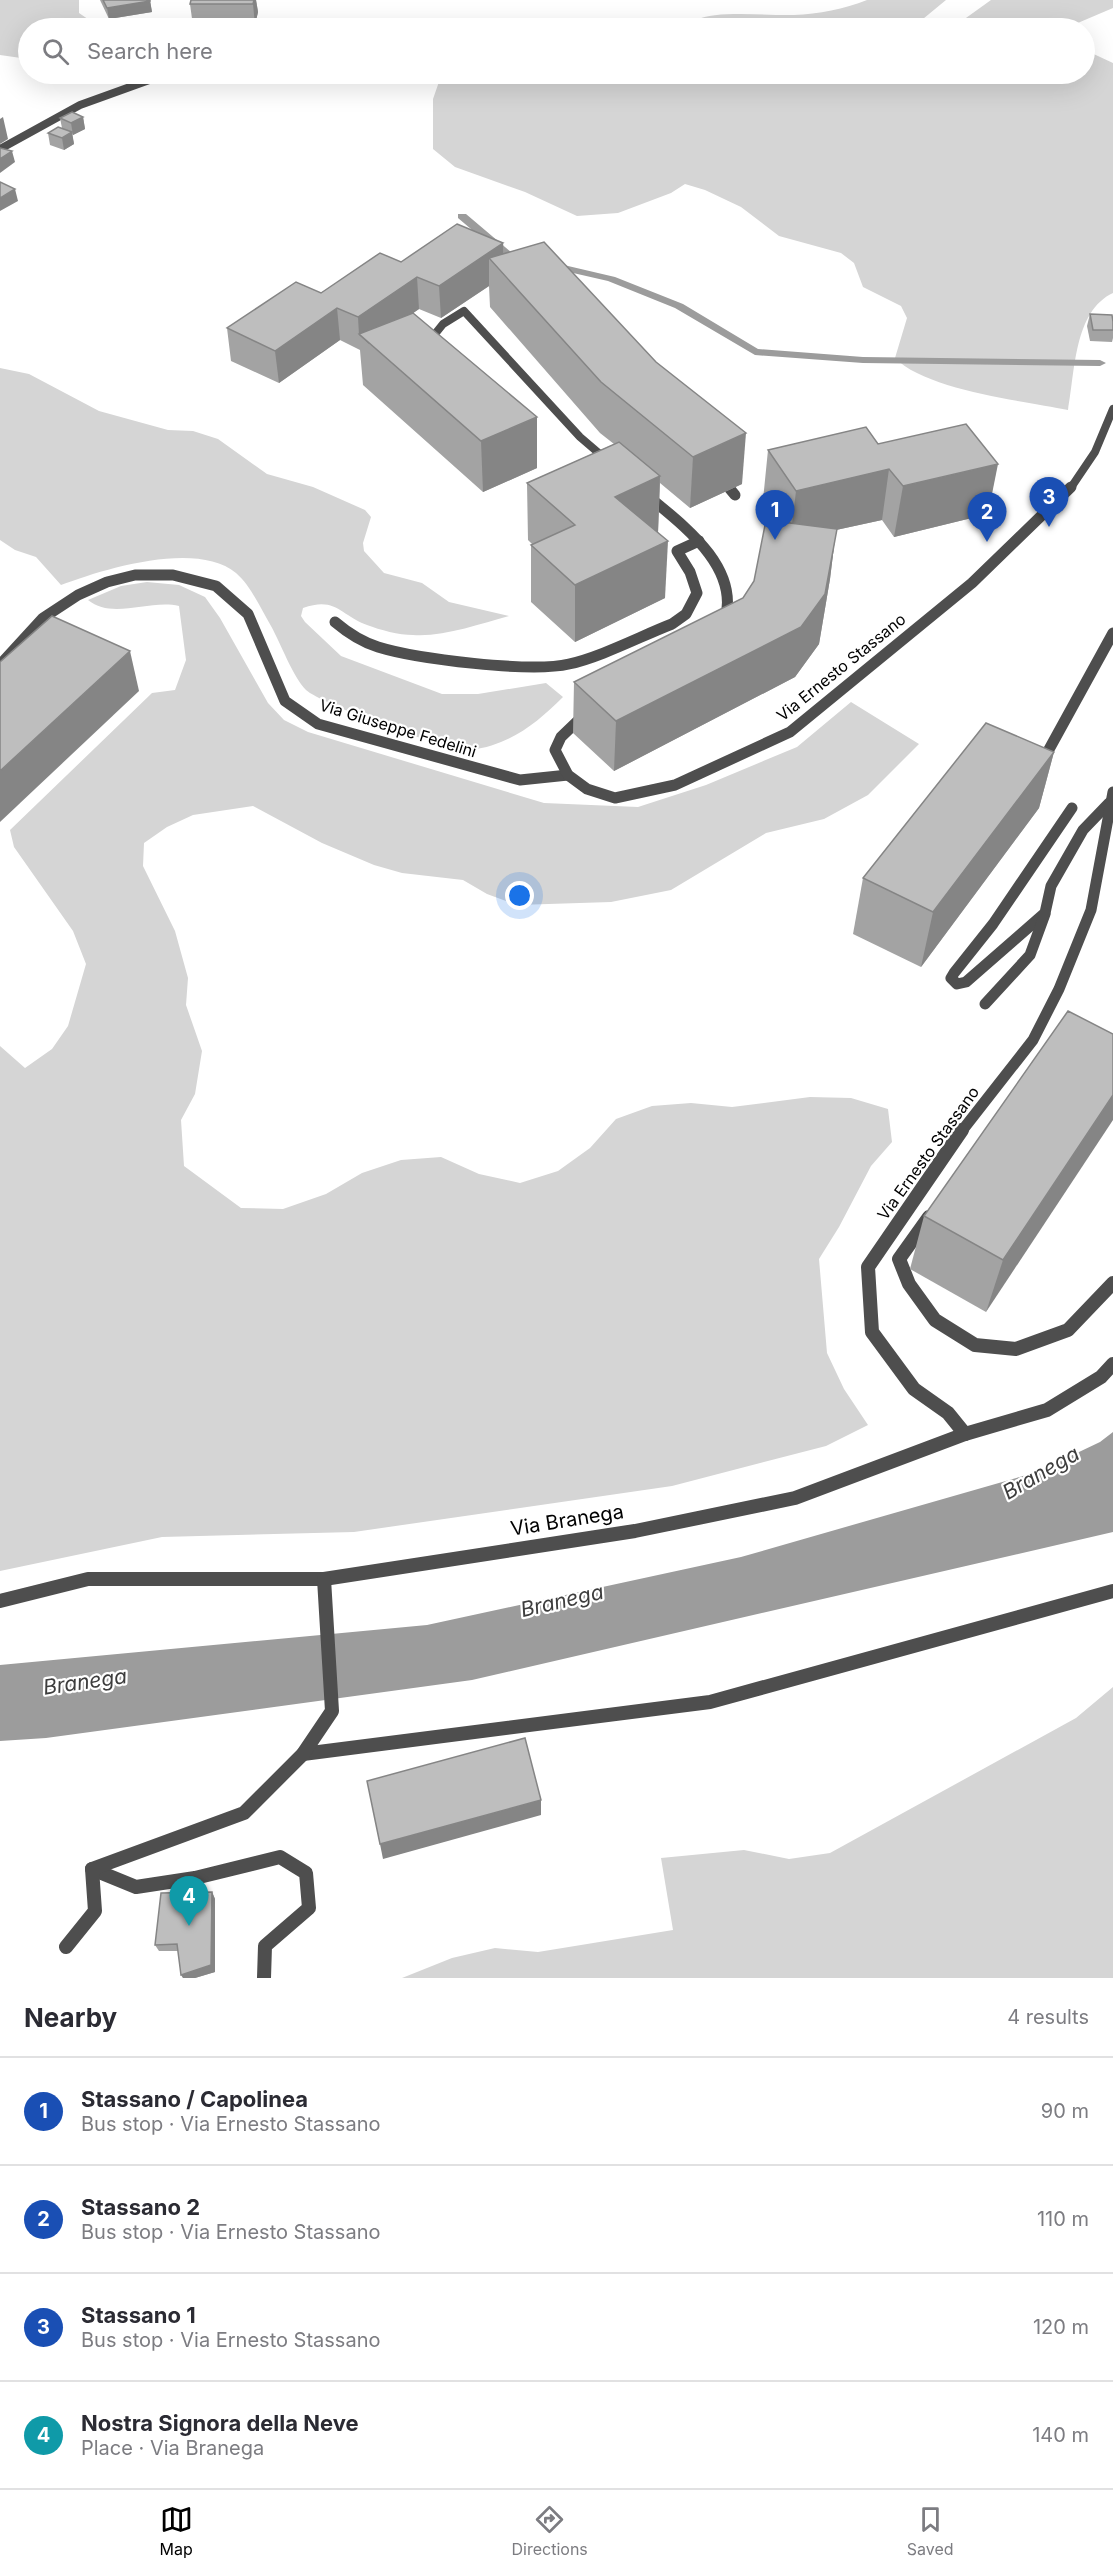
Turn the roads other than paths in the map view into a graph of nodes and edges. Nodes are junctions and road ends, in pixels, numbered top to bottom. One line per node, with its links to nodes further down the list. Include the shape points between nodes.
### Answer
1 (138, 84): 2 (street, via 79,105)
2 (0, 149)
3 (431, 339): 5 (street, via 443,324 464,311 580,437)
4 (1113, 409): 13 (street, Via Ernesto Stassano, via 1095,452 1068,492 972,583 790,732 675,785 615,798 587,789)
5 (615, 467)
6 (642, 490): 7 (street)
7 (699, 541): 8 (street, via 677,551 697,594 686,614 672,624 570,664 542,667 445,659 378,647 351,635); 9 (street, via 724,577 729,612)
8 (335, 622)
9 (721, 628)
10 (1113, 633): 14 (street)
11 (0, 665): 13 (street, Via Giuseppe Fedelini, via 44,618 78,595 135,575 173,575 216,586 248,614 285,701 318,723 520,780)
12 (597, 711): 13 (street, via 561,737 555,750)
13 (568, 775)
14 (1035, 775)
15 (1111, 798): 17 (street, Via Ernesto Stassano, via 1083,830 1051,886); 22 (street, Via Ernesto Stassano, via 1090,910 1059,989 1033,1040 954,1140 868,1267 872,1332 914,1389 948,1413)
16 (1072, 808): 17 (street, via 951,978 957,984 966,982)
17 (1045, 913): 18 (street, Via Ernesto Stassano, via 1030,955)
18 (986, 1004)
19 (939, 1202): 20 (street, via 898,1259 909,1284 935,1320 975,1345 1016,1349 1068,1330)
20 (1113, 1283)
21 (1113, 1364): 22 (street, Via Branega, via 1101,1377 1047,1410)
22 (965, 1434): 23 (street, Via Branega, via 795,1498 635,1531)
23 (324, 1579): 25 (street, Via Branega, via 88,1579); 26 (street, via 332,1711)
24 (1113, 1591): 26 (street, via 710,1702)
25 (0, 1601)
26 (303, 1754): 27 (street, via 244,1813)
27 (92, 1869): 28 (street, via 95,1911); 29 (street, via 136,1887 195,1878 280,1857 306,1873 309,1908 265,1946)
28 (66, 1947)
29 (264, 1978)

